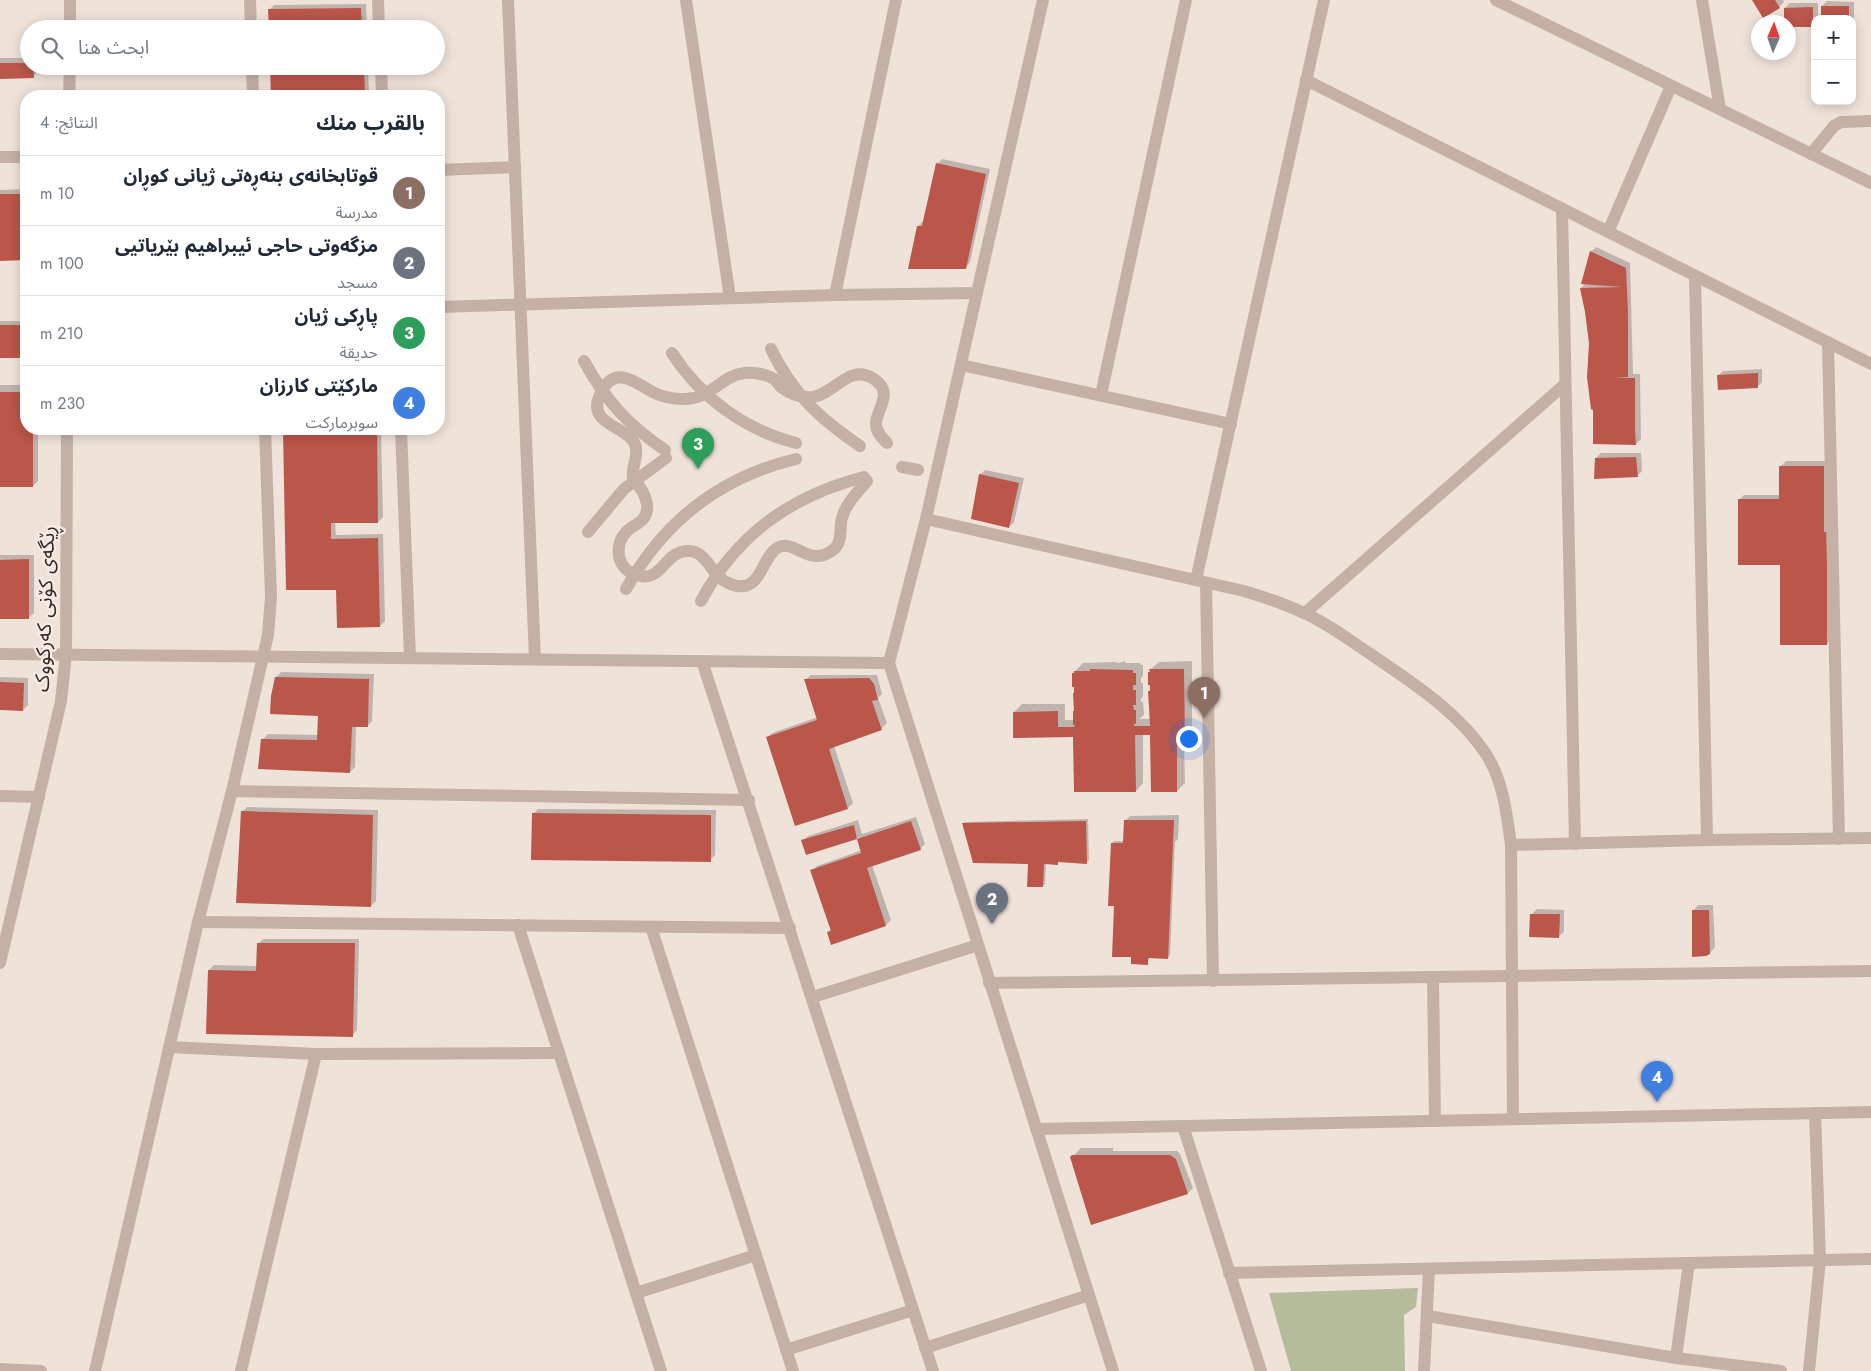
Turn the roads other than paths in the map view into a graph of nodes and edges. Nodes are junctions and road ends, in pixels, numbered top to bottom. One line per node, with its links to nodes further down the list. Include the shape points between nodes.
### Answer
1 (70, 0): 12 (street)
2 (250, 0): 13 (street)
3 (378, 0): 14 (street)
4 (508, 0): 28 (street)
5 (686, 0): 36 (street)
6 (896, 0): 35 (street)
7 (1043, 0): 34 (street)
8 (1186, 0): 48 (street)
9 (1324, 0): 18 (street)
10 (1496, 0): 19 (street)
11 (1702, 0): 23 (street)
12 (70, 20)
13 (251, 20)
14 (379, 20)
15 (70, 75): 20 (street)
16 (252, 75): 21 (street)
17 (381, 75): 22 (street)
18 (1306, 80): 31 (street); 50 (street)
19 (1671, 86): 23 (street); 32 (street)
20 (69, 90)
21 (253, 90)
22 (382, 90)
23 (1720, 109): 25 (street)
24 (1871, 122): 25 (street, via 1842,122 1834,126)
25 (1812, 154): 30 (street)
26 (0, 157): 27 (street)
27 (20, 158)
28 (515, 167): 29 (street); 37 (street)
29 (445, 170)
30 (1871, 184)
31 (1562, 209): 32 (street); 45 (street)
32 (1608, 232): 33 (street)
33 (1695, 276): 39 (street); 82 (street)
34 (977, 293): 35 (street); 44 (street)
35 (835, 295): 36 (street)
36 (730, 298): 37 (street)
37 (521, 305): 38 (street); 73 (street)
38 (445, 308)
39 (1828, 342): 43 (street); 80 (street)
40 (771, 349): 49 (street)
41 (672, 353): 47 (street)
42 (584, 361): 46 (street)
43 (1871, 364)
44 (961, 365): 48 (street); 61 (street)
45 (1564, 385): 68 (street); 83 (street)
46 (601, 391): 47 (street, via 615,379 624,378 668,398 682,400); 60 (street, via 598,397 601,417 628,434 636,448 632,474); 60 (street, via 665,454)
47 (706, 394): 49 (street, via 731,377 750,373 774,379 789,393); 54 (street, via 740,421)
48 (1101, 395): 50 (street)
49 (801, 396): 55 (street, via 823,394 847,376 869,376 876,381 884,399 876,424); 56 (street, via 834,428)
50 (1231, 424): 65 (street)
51 (67, 435): 70 (street, ڕێگەی کۆنی کەرکووک)
52 (265, 435): 71 (street, via 272,597)
53 (401, 435): 72 (street)
54 (796, 443)
55 (887, 443)
56 (860, 446)
57 (796, 459): 63 (street, via 730,482 709,496 674,524)
58 (902, 467): 59 (street)
59 (918, 470)
60 (635, 480): 62 (street); 63 (street, via 645,494 647,509 644,518 626,532 618,550 618,558 624,568)
61 (926, 519): 65 (street); 75 (street)
62 (588, 532)
63 (634, 574): 64 (street, via 650,575 664,567 674,555 690,552 706,558); 66 (street)
64 (717, 575): 64 (street, via 730,584 748,585 759,576 778,548 790,546 813,556 830,553 840,540 846,507 866,479 829,487 785,509 743,541); 67 (street)
65 (1201, 581): 68 (street, via 1244,591); 95 (street)
66 (626, 589)
67 (701, 601)
68 (1305, 613): 84 (street, via 1415,685 1470,734 1487,755 1497,779 1506,809)
69 (0, 654): 70 (street)
70 (66, 654): 71 (street); 78 (street, ڕێگەی کۆنی کەرکووک, via 61,701)
71 (264, 656): 72 (street); 76 (street)
72 (410, 658): 73 (street)
73 (535, 659): 74 (street)
74 (702, 661): 75 (street); 79 (street)
75 (888, 663): 90 (street)
76 (232, 791): 79 (street); 85 (street)
77 (0, 796): 78 (street)
78 (39, 797): 89 (street, ڕێگەی کۆنی کەرکووک)
79 (749, 800): 88 (street)
80 (1839, 838): 81 (street); 82 (street)
81 (1871, 838)
82 (1708, 840): 83 (street)
83 (1574, 844): 84 (street)
84 (1511, 845): 93 (street)
85 (198, 922): 86 (street); 98 (street)
86 (518, 925): 87 (street); 99 (street)
87 (651, 927): 88 (street); 107 (street)
88 (790, 928): 97 (street)
89 (4, 929): 91 (street, ڕێگەی کۆنی کەرکووک)
90 (978, 945): 96 (street); 97 (street)
91 (0, 963)
92 (1871, 971): 93 (street)
93 (1511, 976): 94 (street); 103 (street)
94 (1433, 978): 95 (street); 104 (street)
95 (1213, 981): 96 (street)
96 (989, 983): 106 (street)
97 (812, 997): 115 (street)
98 (169, 1048): 100 (street); 122 (street)
99 (559, 1053): 100 (street); 113 (street)
100 (316, 1054): 123 (street)
101 (1871, 1112): 102 (street)
102 (1815, 1113): 103 (street); 109 (street)
103 (1513, 1119): 104 (street)
104 (1435, 1121): 105 (street)
105 (1183, 1126): 106 (street); 112 (street)
106 (1036, 1129): 114 (street)
107 (756, 1255): 113 (street); 118 (street)
108 (1871, 1259): 109 (street)
109 (1820, 1260): 110 (street); 131 (street)
110 (1689, 1263): 111 (street); 119 (street)
111 (1429, 1269): 112 (street); 116 (street)
112 (1229, 1272): 128 (street)
113 (636, 1293): 124 (street)
114 (1089, 1295): 117 (street); 127 (street)
115 (913, 1310): 117 (street); 118 (street)
116 (1428, 1316): 119 (street); 129 (street)
117 (925, 1348): 126 (street)
118 (786, 1350): 125 (street)
119 (1676, 1358): 130 (street)
120 (0, 1369): 121 (street)
121 (41, 1371)
122 (95, 1371)
123 (241, 1371)
124 (660, 1371)
125 (793, 1371)
126 (933, 1371)
127 (1113, 1371)
128 (1261, 1371)
129 (1424, 1371)
130 (1781, 1371)
131 (1809, 1371)

